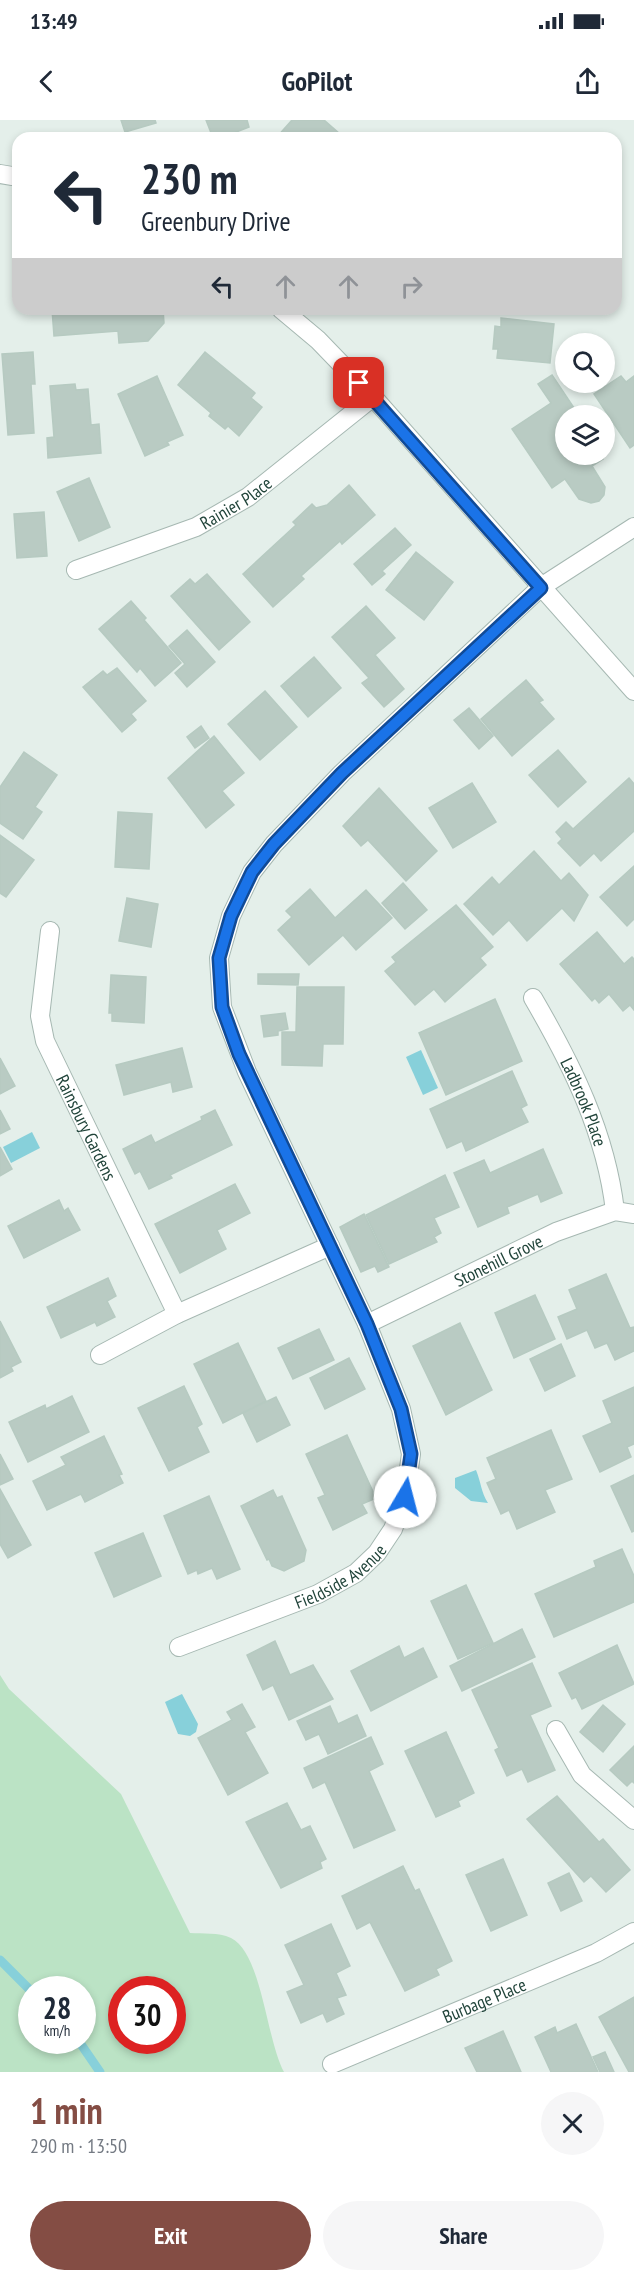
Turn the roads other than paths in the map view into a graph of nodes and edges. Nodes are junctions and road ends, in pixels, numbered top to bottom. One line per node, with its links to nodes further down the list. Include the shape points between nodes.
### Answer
1 (288, 315): 2 (street)
2 (373, 398): 4 (street, Rainier Place, via 248,497 196,527); 5 (street)
3 (634, 527): 5 (street, Fieldside Avenue)
4 (75, 570)
5 (541, 588): 6 (street); 11 (street, Fieldside Avenue, via 342,773 274,844 252,872 231,916 219,958 222,1007 247,1072)
6 (634, 691)
7 (50, 931): 12 (street, Rainsbury Gardens, via 40,1016 45,1041)
8 (533, 998): 9 (street, Ladbrook Place, via 559,1043 598,1132 607,1158)
9 (615, 1211): 10 (street, Stonehill Grove); 13 (street, Stonehill Grove, via 556,1232)
10 (634, 1214)
11 (330, 1246): 12 (street); 13 (street, Fieldside Avenue)
12 (177, 1314): 14 (street)
13 (367, 1324): 15 (street, Fieldside Avenue, via 401,1409 411,1454 405,1497 393,1529 356,1573 318,1594)
14 (100, 1355)
15 (178, 1647)
16 (556, 1730): 17 (street, via 582,1775)
17 (634, 1820)
18 (634, 1932): 19 (street, Burbage Place, via 596,1953)
19 (332, 2064)

